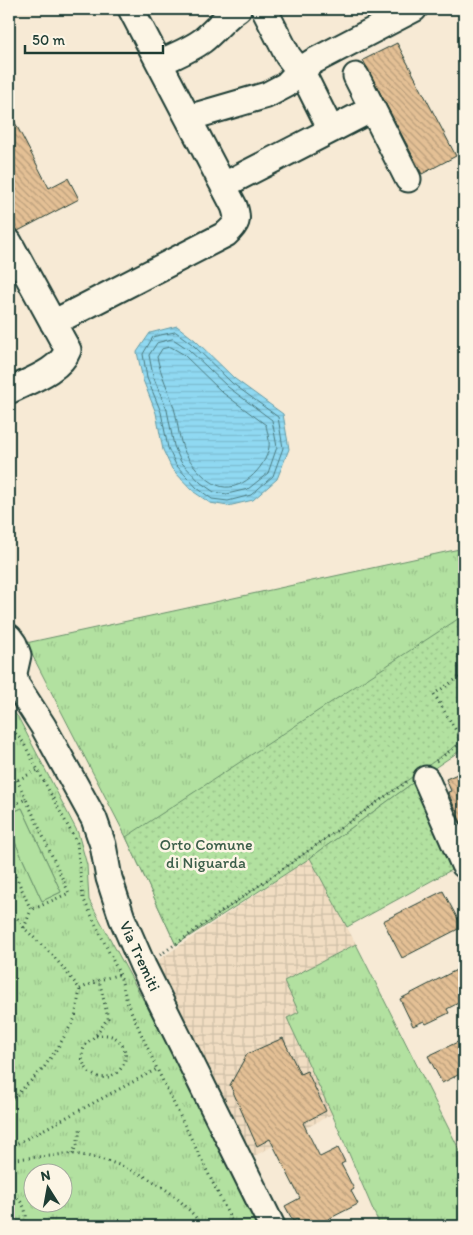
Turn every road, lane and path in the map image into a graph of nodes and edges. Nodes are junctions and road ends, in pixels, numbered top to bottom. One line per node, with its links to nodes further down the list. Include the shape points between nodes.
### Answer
1 (131, 9): 5 (street)
2 (238, 9): 5 (street, via 200,42)
3 (264, 9): 6 (street, via 288,56)
4 (414, 9): 6 (street)
5 (160, 63): 9 (street)
6 (300, 70): 9 (street, via 286,85 267,94); 10 (street)
7 (356, 76): 8 (street)
8 (372, 109): 10 (street); 11 (street)
9 (188, 118): 12 (street)
10 (331, 130): 12 (street)
11 (408, 178)
12 (224, 185): 14 (street, via 238,218 236,226)
13 (9, 242): 14 (street)
14 (53, 323): 15 (street, via 68,350 65,358)
15 (9, 391)
16 (9, 637): 18 (street, Via Tremiti, via 18,658)
17 (464, 674): 19 (path, via 434,694)
18 (12, 678): 45 (street, Via Tremiti, via 43,726 94,819 122,918)
19 (464, 742): 21 (path)
20 (38, 770): 22 (path)
21 (425, 773): 27 (street); 31 (path)
22 (17, 780): 23 (path); 24 (path)
23 (9, 784)
24 (26, 800): 25 (path); 29 (path, via 69,893)
25 (9, 807)
26 (9, 861): 29 (path)
27 (464, 865)
28 (9, 906): 30 (path)
29 (32, 910): 30 (path)
30 (24, 928): 34 (path, via 55,958)
31 (155, 959)
32 (126, 973): 33 (path)
33 (99, 980): 34 (path); 35 (path, via 108,1018)
34 (80, 989): 37 (path, via 74,1018 60,1044 43,1069)
35 (96, 1036): 35 (path, via 111,1035 118,1039 126,1054 123,1068 111,1077 96,1077 82,1060 85,1044)
36 (157, 1068): 39 (path)
37 (9, 1102)
38 (81, 1126): 40 (path)
39 (9, 1148)
40 (72, 1154): 41 (path); 44 (path, via 132,1170 162,1187)
41 (9, 1160)
42 (9, 1192): 43 (path, via 22,1203 27,1214)
43 (26, 1226)
44 (202, 1226)
45 (272, 1226)

